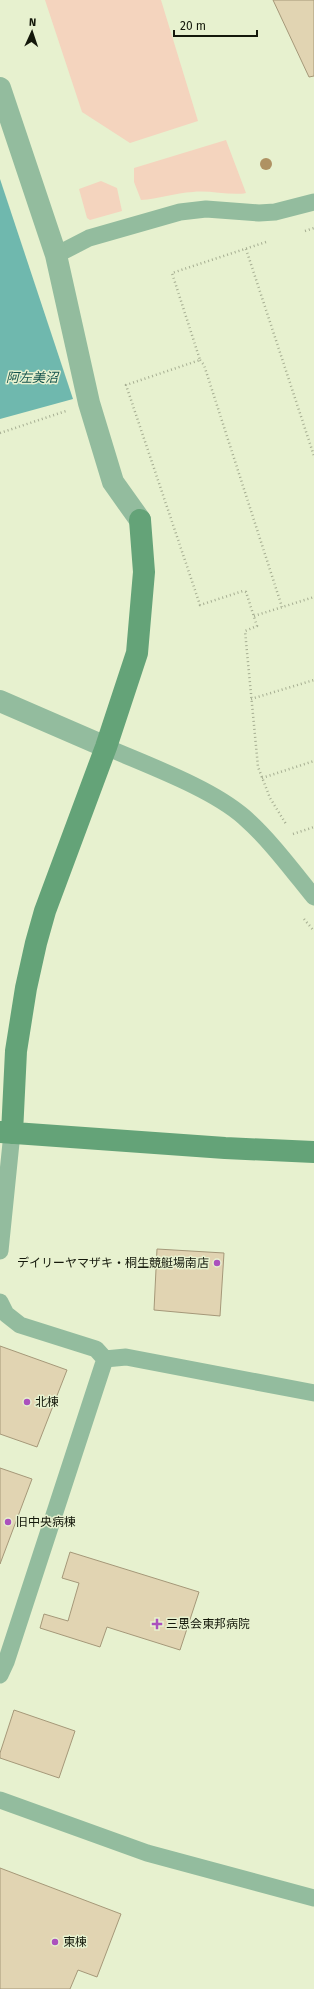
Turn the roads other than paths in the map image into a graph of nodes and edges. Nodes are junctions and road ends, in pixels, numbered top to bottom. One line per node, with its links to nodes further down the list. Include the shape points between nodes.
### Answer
1 (0, 88): 3 (street)
2 (314, 202): 3 (lane, via 275,212 206,209 180,212 89,238)
3 (56, 255): 5 (street, via 89,403 113,482 140,520 144,572 137,652)
4 (0, 701): 5 (street)
5 (106, 747): 6 (lane, via 222,801 261,833); 7 (street, via 45,911 27,981)
6 (310, 885)
7 (6, 1132): 8 (street); 9 (lane)
8 (314, 1152)
9 (0, 1251)
10 (1, 1306): 11 (lane, via 6,1314 20,1325 96,1349)
11 (105, 1358): 12 (lane, via 126,1357); 13 (lane)
12 (314, 1393)
13 (0, 1675)
14 (0, 1800): 15 (lane, via 147,1853)
15 (314, 1898)

